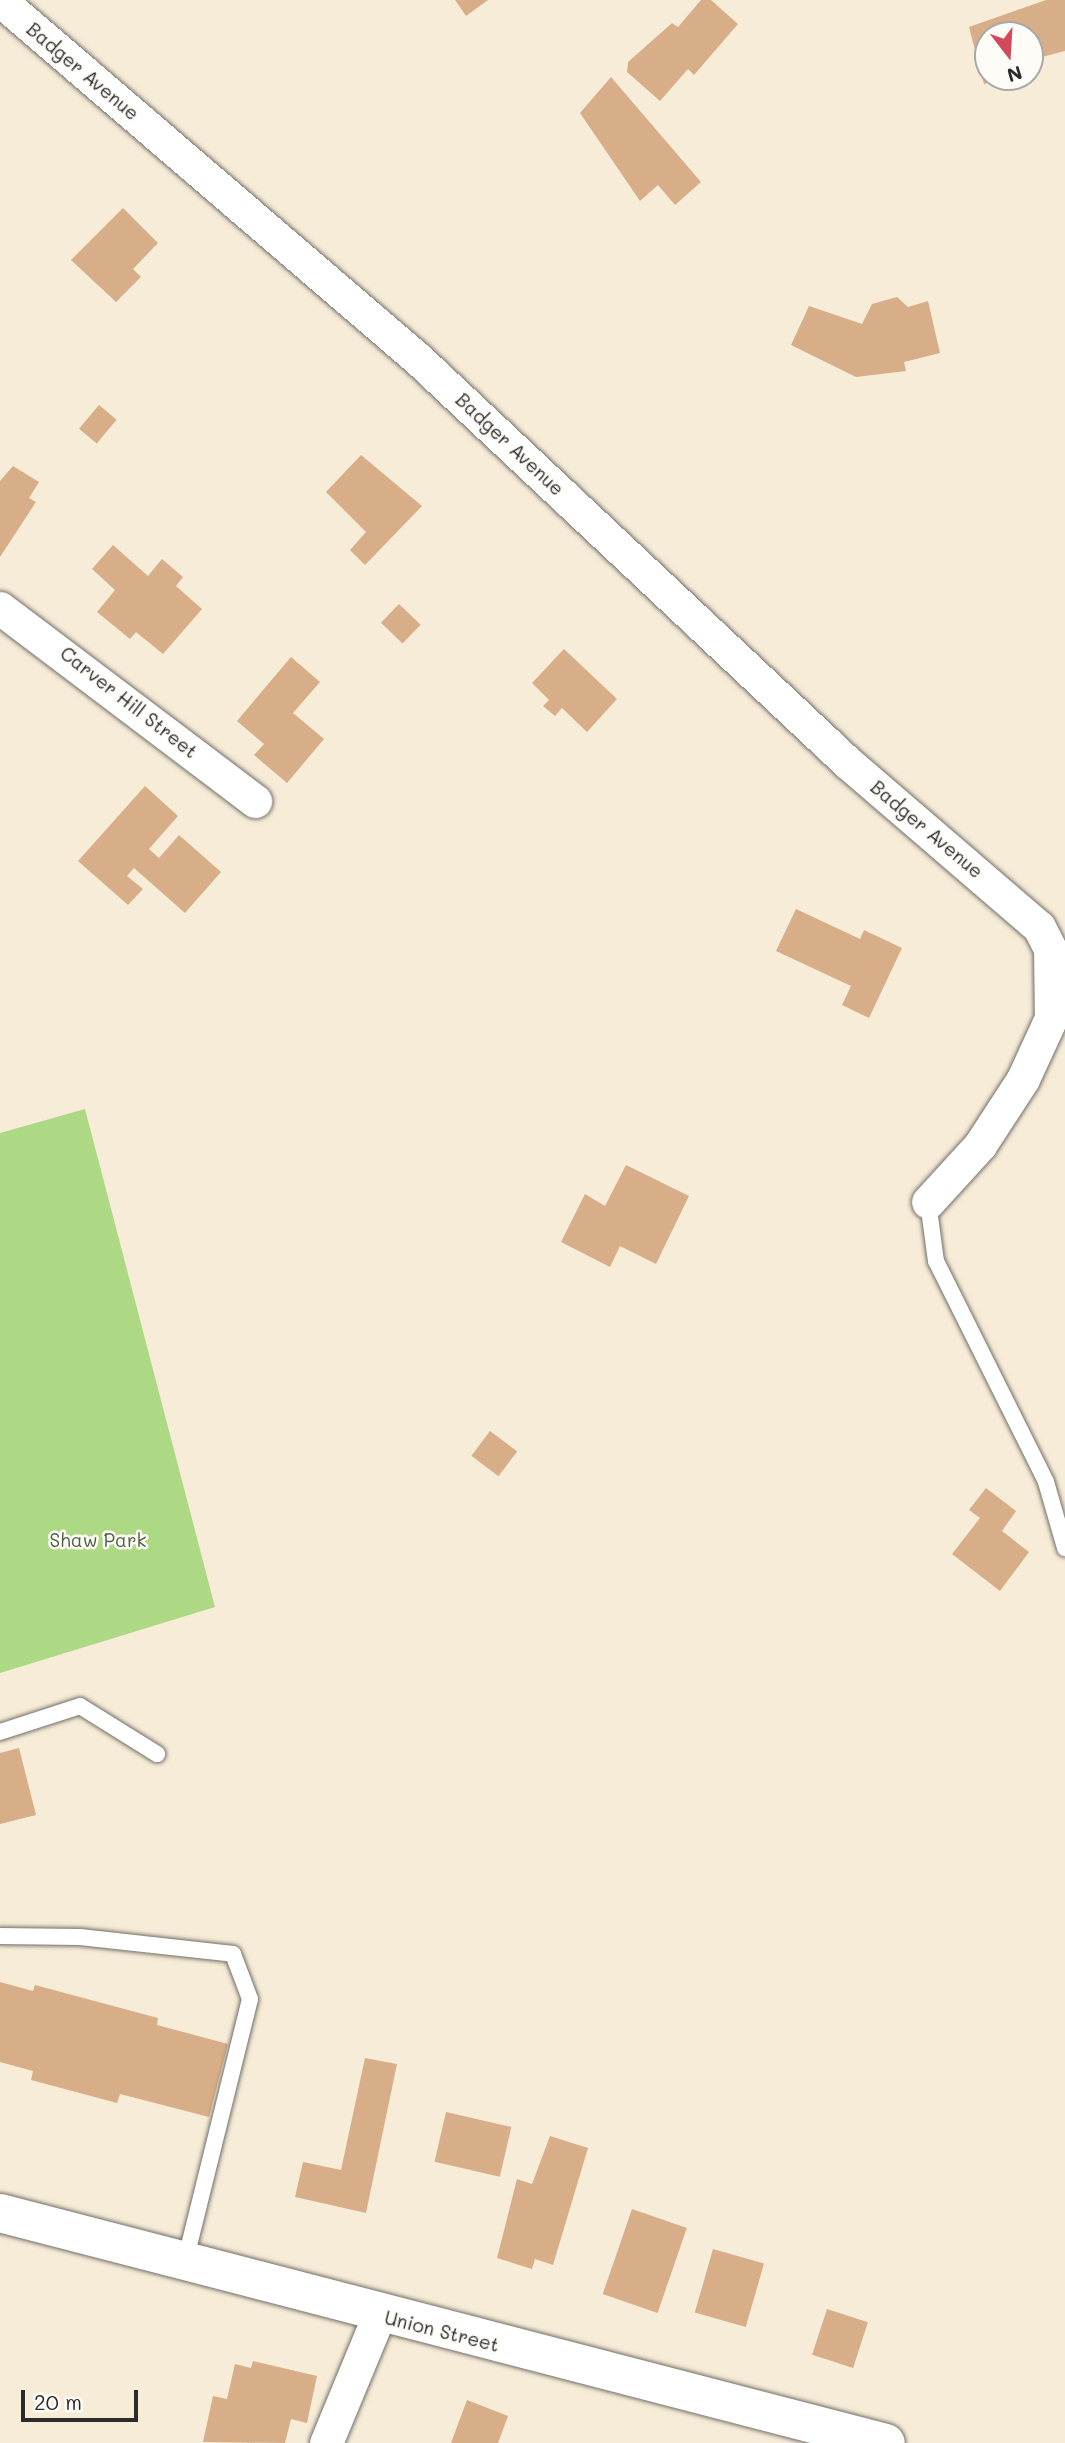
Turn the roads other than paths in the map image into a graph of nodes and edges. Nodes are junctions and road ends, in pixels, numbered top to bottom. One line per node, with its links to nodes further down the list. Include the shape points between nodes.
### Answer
1 (0, 0): 4 (street, Badger Avenue, via 418,359 847,762 1039,927 1050,949 1051,1018 1023,1079 980,1144)
2 (0, 608): 3 (street, Carver Hill Street)
3 (255, 801)
4 (928, 1202): 5 (lane, via 936,1261 1046,1482)
5 (1065, 1548)
6 (0, 1732): 7 (lane, via 80,1706)
7 (157, 1754)
8 (0, 1936): 10 (lane, via 80,1937 233,1954 250,1999)
9 (0, 2213): 10 (street, Union Street)
10 (185, 2263): 11 (street, Union Street)
11 (379, 2315): 12 (street); 13 (street, Union Street)
12 (326, 2443)
13 (886, 2443)

